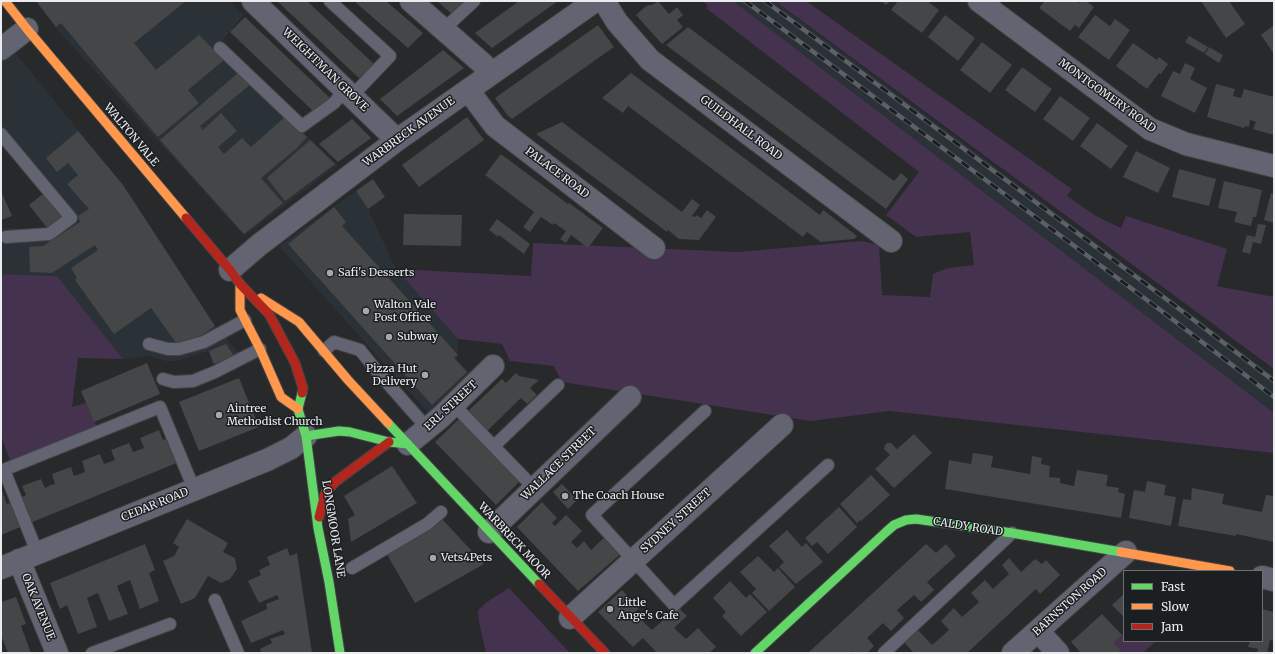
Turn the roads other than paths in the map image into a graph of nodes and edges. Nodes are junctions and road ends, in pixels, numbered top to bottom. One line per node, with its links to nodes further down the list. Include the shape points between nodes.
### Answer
1 (5, 1): 8 (main road, WALTON VALE)
2 (253, 1): 14 (street, WEIGHTMAN GROVE)
3 (330, 1): 14 (lane, via 390,56)
4 (411, 1): 9 (street)
5 (474, 1): 9 (lane)
6 (979, 1): 17 (street, MONTGOMERY ROAD, via 1150,129 1186,144)
7 (593, 2): 12 (street, WARBRECK AVENUE); 19 (street, GUILDHALL ROAD, via 617,22 650,60)
8 (26, 29): 11 (street); 21 (main road, WALTON VALE)
9 (444, 30): 12 (street)
10 (220, 48): 14 (lane, via 302,126)
11 (1, 49)
12 (491, 73): 13 (street, WARBRECK AVENUE)
13 (468, 90): 16 (street, WARBRECK AVENUE); 20 (street, PALACE ROAD, via 495,126)
14 (348, 93): 16 (street, WEIGHTMAN GROVE)
15 (1, 134): 18 (lane, via 71,218 49,234)
16 (397, 140): 21 (street, WARBRECK AVENUE, via 259,245)
17 (1274, 166)
18 (6, 237)
19 (891, 241)
20 (654, 248)
21 (235, 277): 22 (main road, via 240,310); 25 (main road, WARBRECK MOOR, via 298,322); 31 (main road, LONGMOOR LANE, via 269,314 295,363 303,388)
22 (245, 320): 23 (lane, via 204,342 179,349); 24 (main road)
23 (149, 344)
24 (260, 349): 27 (lane, via 193,381 174,382); 31 (main road, via 281,397)
25 (324, 352): 34 (lane, via 334,342 360,350); 36 (main road, WARBRECK MOOR)
26 (493, 366): 30 (street, ERL STREET)
27 (163, 379)
28 (558, 385): 37 (lane)
29 (630, 397): 40 (street, WALLACE STREET)
30 (453, 404): 34 (street, ERL STREET); 37 (lane)
31 (298, 409): 35 (main road, LONGMOOR LANE)
32 (705, 411): 48 (lane, via 592,515)
33 (782, 425): 48 (street, SYDNEY STREET)
34 (428, 429): 36 (street, ERL STREET)
35 (306, 436): 36 (main road, via 339,431); 41 (street, CEDAR ROAD, via 291,448 267,460); 43 (main road, LONGMOOR LANE)
36 (398, 443): 43 (main road, via 335,482 325,494); 44 (main road, WARBRECK MOOR)
37 (494, 446): 40 (lane)
38 (828, 465): 48 (lane, via 674,605)
39 (2, 470): 41 (lane, via 160,407); 47 (lane)
40 (534, 488): 44 (street, WALLACE STREET)
41 (194, 489): 47 (street, CEDAR ROAD)
42 (440, 512): 49 (lane, via 427,524)
43 (318, 528): 60 (main road, LONGMOOR LANE)
44 (489, 532): 54 (main road, WARBRECK MOOR)
45 (1012, 533): 46 (main road, CALDY ROAD); 62 (main road, CALDY ROAD, via 916,519 894,525); 63 (lane)
46 (1126, 552): 50 (main road, CALDY ROAD); 56 (street, BARNSTON ROAD)
47 (19, 560): 57 (street, OAK AVENUE)
48 (634, 560): 54 (street, SYDNEY STREET)
49 (352, 568)
50 (1225, 570)
51 (1263, 577): 52 (street)
52 (1274, 580)
53 (215, 600): 59 (lane)
54 (570, 618): 61 (main road, WARBRECK MOOR)
55 (170, 624): 58 (lane)
56 (1038, 630): 64 (street, BARNSTON ROAD); 65 (street)
57 (57, 653)
58 (92, 653)
59 (238, 653)
60 (340, 653)
61 (605, 653)
62 (755, 653)
63 (884, 653)
64 (1013, 653)
65 (1058, 653)

